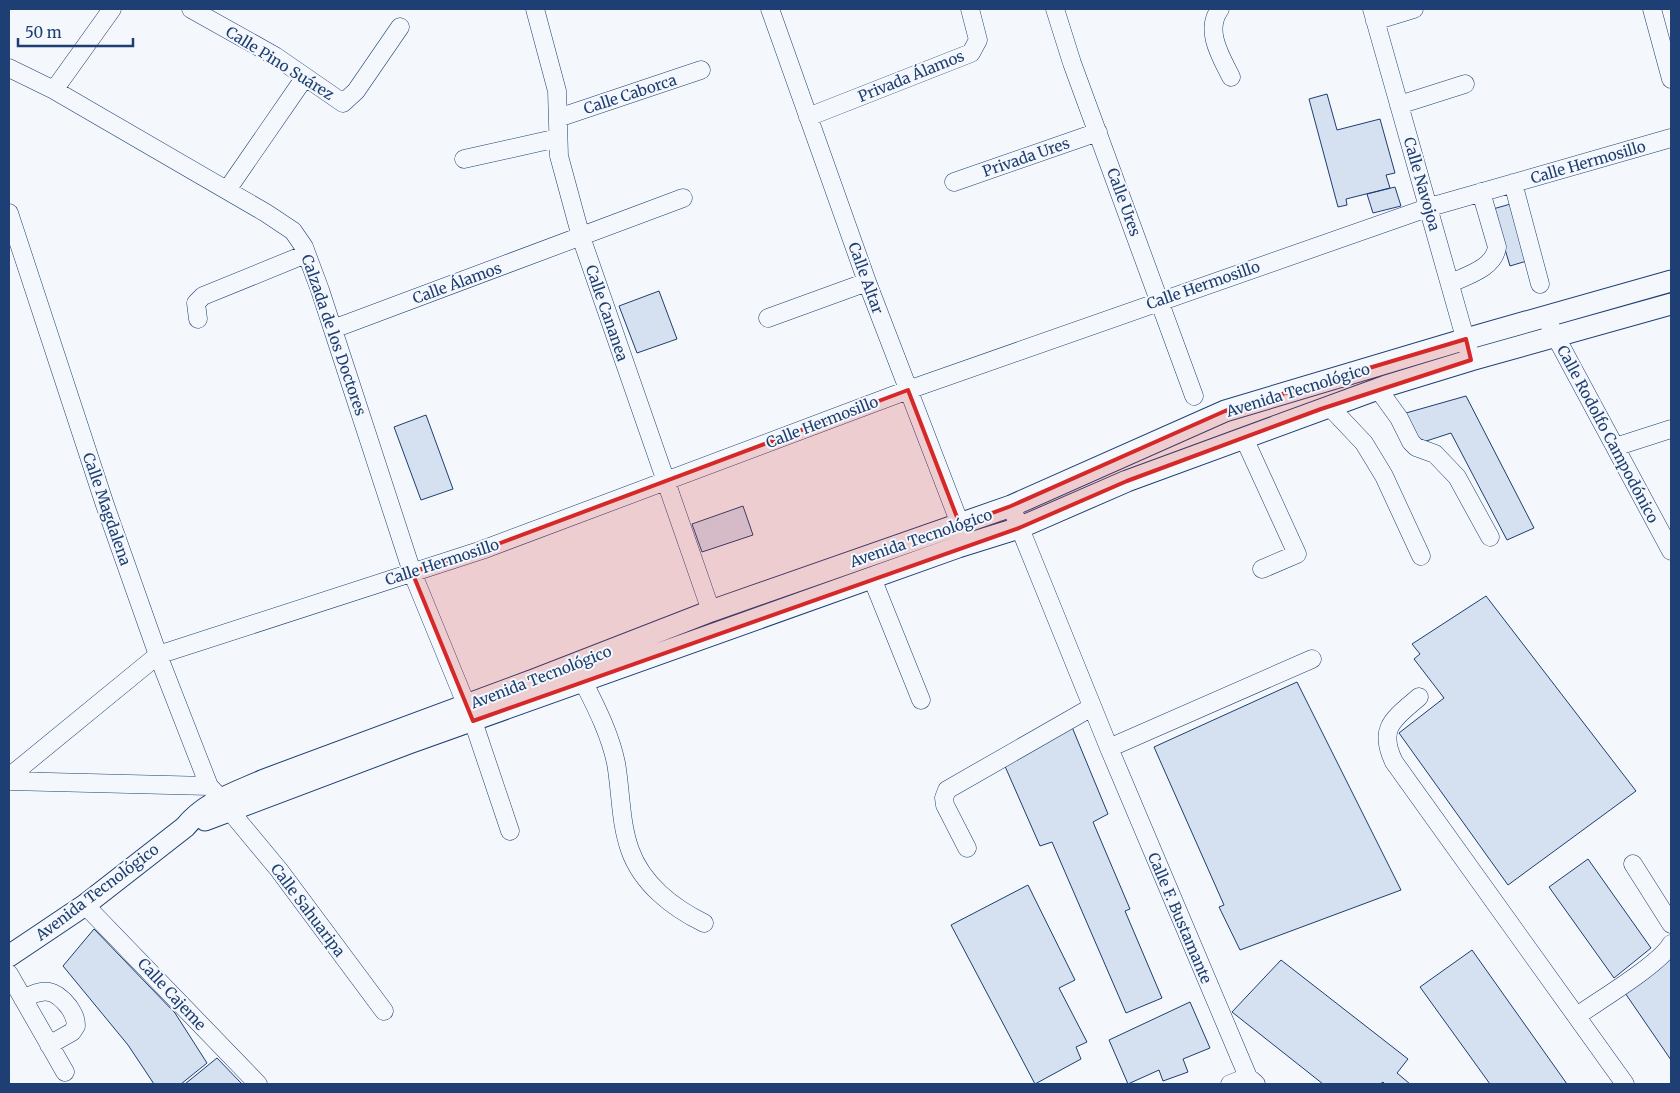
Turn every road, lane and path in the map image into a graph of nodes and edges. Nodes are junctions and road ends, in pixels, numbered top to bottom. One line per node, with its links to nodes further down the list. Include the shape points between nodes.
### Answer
1 (112, 9): 18 (street)
2 (190, 9): 14 (street, Calle Pino Suárez, via 275,56)
3 (535, 9): 21 (street, Calle Cananea, via 558,90)
4 (770, 9): 20 (street, Calle Altar)
5 (970, 9): 20 (street, Privada Álamos, via 978,40 971,53)
6 (1055, 9): 22 (street, Calle Ures)
7 (1220, 9): 15 (street, via 1212,28)
8 (1414, 9): 10 (street)
9 (1652, 9): 16 (street)
10 (1374, 15): 19 (street, Calle Navojoa)
11 (400, 27): 14 (street, Calle Pino Suárez, via 356,91 343,103)
12 (9, 68): 18 (street, Calzada de los Doctores)
13 (701, 70): 21 (street, Calle Caborca)
14 (305, 77): 28 (street)
15 (1231, 77)
16 (1671, 79)
17 (1465, 84): 19 (street)
18 (54, 90): 28 (street, Calzada de los Doctores)
19 (1399, 105): 31 (street, Calle Navojoa)
20 (808, 117): 35 (street, Calle Altar)
21 (558, 118): 23 (street, Calle Cananea)
22 (1098, 132): 26 (street, Privada Ures); 39 (street, Calle Ures)
23 (558, 138): 25 (street); 33 (street, Calle Cananea, via 559,156)
24 (1671, 138): 27 (street, Calle Hermosillo)
25 (464, 158)
26 (954, 182)
27 (1514, 183): 29 (street, Calle Hermosillo); 38 (street)
28 (227, 190): 34 (street, Calzada de los Doctores, via 293,231)
29 (1481, 192): 31 (street, Calle Hermosillo); 37 (street, via 1497,247 1496,254 1486,265)
30 (683, 198): 33 (street, Calle Álamos)
31 (1430, 207): 37 (street, Calle Navojoa); 39 (street, Calle Hermosillo)
32 (9, 213): 66 (street, Calle Magdalena)
33 (582, 237): 44 (street, Calle Álamos); 55 (street, Calle Cananea)
34 (306, 254): 43 (street, via 203,296 196,303); 44 (street, Calzada de los Doctores)
35 (867, 282): 42 (street); 49 (street, Calle Altar)
36 (1671, 282): 41 (main road, Avenida Tecnológico)
37 (1451, 284): 46 (street, Calle Navojoa)
38 (1540, 284)
39 (1160, 300): 49 (street, Calle Hermosillo); 50 (street, Calle Ures)
40 (1671, 304): 45 (main road, Avenida Tecnológico)
41 (1545, 317): 45 (street, Calle Rodolfo Campodónico); 46 (main road, Avenida Tecnológico)
42 (768, 318)
43 (198, 319)
44 (333, 329): 63 (street, Calzada de los Doctores)
45 (1556, 337): 47 (main road, Avenida Tecnológico); 54 (street, Calle Rodolfo Campodónico)
46 (1466, 339): 47 (street, Calle Navojoa); 56 (main road, Avenida Tecnológico, via 1225,411)
47 (1471, 360): 48 (main road, Avenida Tecnológico)
48 (1378, 389): 51 (main road, Avenida Tecnológico); 59 (street, via 1399,418 1410,442 1436,454 1457,478)
49 (908, 390): 55 (street, Calle Hermosillo); 58 (street, Calle Altar)
50 (1194, 396)
51 (1329, 406): 53 (main road, Avenida Tecnológico); 61 (street, via 1364,443 1384,476)
52 (1671, 429): 54 (street)
53 (1244, 438): 57 (main road, Avenida Tecnológico, via 1128,481); 62 (street, via 1297,554)
54 (1615, 447): 60 (street, Calle Rodolfo Campodónico)
55 (666, 481): 63 (street, Calle Hermosillo, via 482,550); 65 (street, Calle Cananea)
56 (1011, 506): 57 (street, Calle F. Bustamante); 58 (main road, Avenida Tecnológico)
57 (1019, 528): 58 (main road, Avenida Tecnológico); 71 (street, Calle F. Bustamante)
58 (964, 534): 64 (main road, Avenida Tecnológico); 65 (main road, Avenida Tecnológico)
59 (1490, 537)
60 (1671, 551)
61 (1421, 556)
62 (1262, 569)
63 (412, 572): 66 (street, Calle Hermosillo); 72 (street, Calzada de los Doctores)
64 (872, 578): 68 (main road, Avenida Tecnológico); 70 (street)
65 (711, 611): 72 (main road, Avenida Tecnológico)
66 (158, 655): 74 (street, Calle Hermosillo); 76 (street, Calle Magdalena)
67 (1312, 660): 73 (street)
68 (583, 681): 72 (main road, Avenida Tecnológico); 81 (street, via 603,723 616,762 623,821 636,863 657,891 681,912)
69 (1419, 697): 88 (street, via 1391,724 1386,735 1386,747)
70 (921, 700)
71 (1092, 707): 73 (street, Calle F. Bustamante); 78 (street, via 948,790 945,805)
72 (470, 713): 76 (main road, Avenida Tecnológico); 77 (street, Calzada de los Doctores)
73 (1108, 748): 91 (street, Calle F. Bustamante)
74 (9, 777)
75 (9, 781): 76 (street)
76 (228, 799): 80 (main road, Avenida Tecnológico, via 185,827); 87 (street, Calle Sahuaripa)
77 (510, 831)
78 (967, 848)
79 (1633, 864): 82 (street)
80 (85, 905): 84 (main road, Avenida Tecnológico); 92 (street, Calle Cajeme)
81 (704, 923)
82 (1671, 924)
83 (1671, 944): 88 (street, via 1626,982)
84 (9, 956)
85 (9, 974): 86 (street)
86 (23, 999): 89 (street); 89 (street, via 41,992 53,992 75,1017 76,1026 72,1032)
87 (384, 1011)
88 (1577, 1016): 94 (street)
89 (49, 1045): 90 (street)
90 (65, 1072)
91 (1252, 1081): 93 (street)
92 (258, 1084)
93 (1230, 1084)
94 (1625, 1084)

